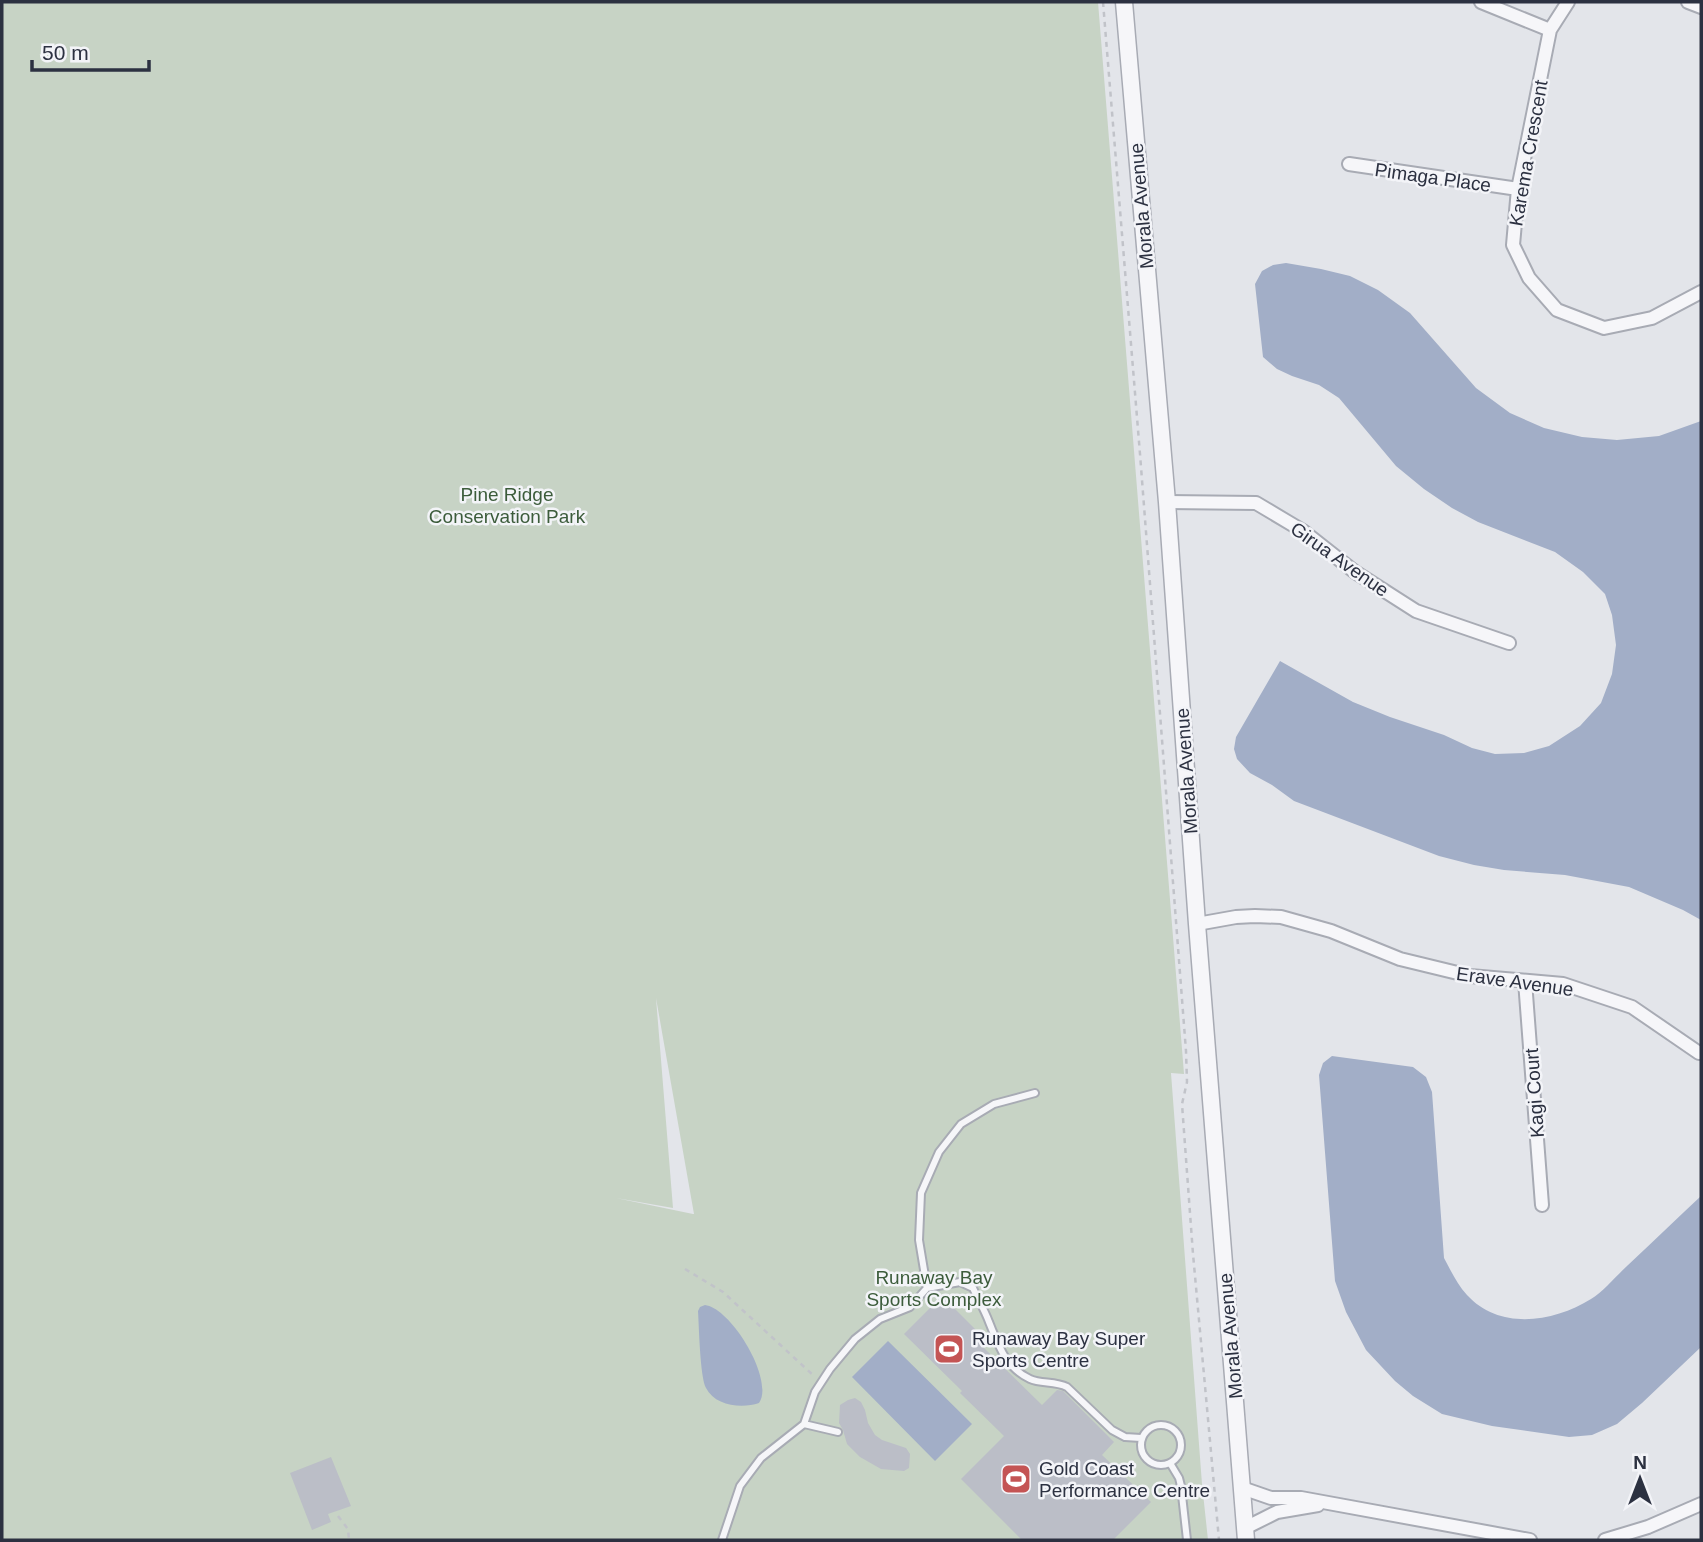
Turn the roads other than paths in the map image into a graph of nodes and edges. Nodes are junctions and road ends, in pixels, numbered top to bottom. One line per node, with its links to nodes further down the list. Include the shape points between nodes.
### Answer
1 (1124, 2): 10 (street, Morala Avenue)
2 (1481, 2): 6 (street)
3 (1568, 2): 6 (street, Karema Crescent)
4 (1688, 2): 5 (street)
5 (1701, 7)
6 (1550, 30): 8 (street, Karema Crescent)
7 (1349, 164): 8 (street, Pimaga Place)
8 (1518, 189): 9 (street, Karema Crescent, via 1513,245 1529,278 1557,310 1604,328 1652,318)
9 (1701, 292)
10 (1167, 502): 11 (street, Girua Avenue, via 1256,503 1416,611); 12 (street, Morala Avenue)
11 (1509, 643)
12 (1197, 924): 13 (street, Erave Avenue, via 1236,917 1281,917 1400,959 1470,976); 22 (street, Morala Avenue)
13 (1525, 981): 14 (street, Erave Avenue, via 1563,984 1632,1007); 16 (street, Kagi Court)
14 (1699, 1053)
15 (1035, 1093): 17 (lane, via 994,1104 961,1124 939,1152 921,1193 919,1240)
16 (1542, 1205)
17 (927, 1288): 18 (lane, via 910,1307 880,1319 855,1339 815,1392); 20 (lane, via 960,1282 973,1288 998,1345 1024,1376 1062,1384 1112,1430)
18 (804, 1424): 19 (lane); 26 (lane, via 761,1458 740,1486)
19 (838, 1432)
20 (1141, 1438): 21 (lane, via 1141,1451 1148,1461); 21 (lane, via 1154,1426 1166,1425 1178,1433 1181,1448)
21 (1170, 1463): 27 (lane, via 1181,1486)
22 (1242, 1488): 23 (street, via 1265,1497); 25 (street, Morala Avenue)
23 (1329, 1503): 25 (street, via 1277,1512); 28 (street)
24 (1700, 1506): 29 (street)
25 (1246, 1534)
26 (722, 1540)
27 (1186, 1540)
28 (1530, 1540)
29 (1605, 1540)

